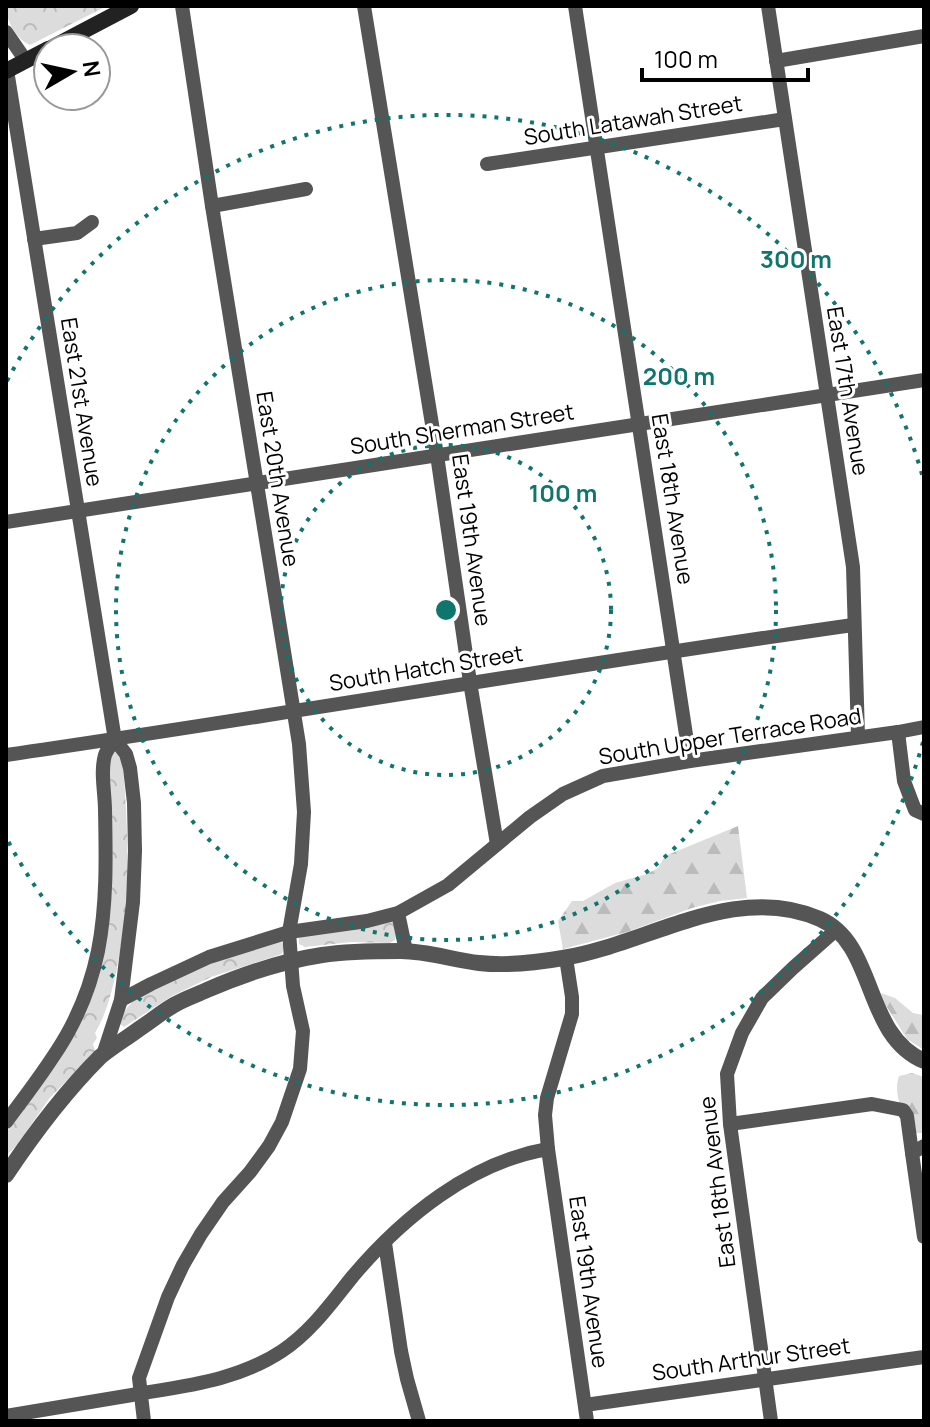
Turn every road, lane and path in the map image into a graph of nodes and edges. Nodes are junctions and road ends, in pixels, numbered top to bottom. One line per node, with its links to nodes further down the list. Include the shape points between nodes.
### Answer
1 (131, 6): 7 (main road)
2 (182, 6): 17 (street, East 20th Avenue)
3 (364, 6): 23 (street, East 19th Avenue)
4 (575, 6): 14 (street, East 18th Avenue)
5 (768, 6): 11 (street, East 17th Avenue)
6 (6, 32): 10 (street)
7 (81, 32)
8 (924, 36): 11 (street)
9 (32, 58): 10 (main road)
10 (26, 61): 12 (main road)
11 (776, 61): 13 (street, East 17th Avenue)
12 (7, 71): 19 (street, East 21st Avenue)
13 (785, 119): 14 (street, South Latawah Street); 21 (street, East 17th Avenue)
14 (597, 148): 15 (street, South Latawah Street); 22 (street, East 18th Avenue)
15 (487, 164)
16 (306, 189): 17 (street)
17 (212, 206): 24 (street, East 20th Avenue)
18 (92, 222): 19 (street, via 77,233)
19 (34, 239): 25 (street, East 21st Avenue)
20 (924, 380): 21 (street, South Sherman Street)
21 (827, 394): 22 (street, South Sherman Street); 27 (street, East 17th Avenue, via 853,567)
22 (639, 424): 23 (street, South Sherman Street); 28 (street, East 18th Avenue)
23 (437, 455): 24 (street, South Sherman Street); 29 (street, East 19th Avenue)
24 (257, 482): 25 (street, South Sherman Street); 30 (street, East 20th Avenue)
25 (77, 510): 26 (street, South Sherman Street); 34 (street, East 21st Avenue)
26 (6, 522)
27 (853, 625): 28 (street, South Hatch Street); 33 (street, East 17th Avenue)
28 (674, 650): 29 (street, South Hatch Street); 36 (street, East 18th Avenue)
29 (470, 682): 30 (street, South Hatch Street); 38 (street, East 19th Avenue)
30 (293, 711): 34 (street, South Hatch Street); 41 (street, East 20th Avenue, via 304,812)
31 (924, 727): 32 (street, South Upper Terrace Road)
32 (898, 732): 33 (street, South Upper Terrace Road); 37 (street, via 904,781)
33 (858, 736): 36 (street, South Upper Terrace Road)
34 (115, 740): 35 (street, South Hatch Street); 45 (street, via 126,754 134,803 133,902); 48 (street, via 105,753 103,770 104,906 92,980 73,1027)
35 (6, 755)
36 (690, 761): 38 (street, South Upper Terrace Road, via 603,776 563,794)
37 (920, 812)
38 (497, 844): 39 (street, South Upper Terrace Road, via 448,885)
39 (398, 913): 41 (street, South Upper Terrace Road); 42 (street)
40 (836, 930): 43 (street, via 822,920 764,907 690,919); 47 (street, via 859,961 895,1039); 49 (street, East 18th Avenue, via 762,998 742,1033 727,1074)
41 (289, 932): 44 (street, East 20th Avenue); 45 (street, South Upper Terrace Road, via 209,957)
42 (406, 951): 43 (street, via 478,963); 44 (street)
43 (566, 958): 50 (street, East 19th Avenue, via 572,1014 547,1098)
44 (292, 960): 46 (street, via 176,1004); 57 (street, East 20th Avenue, via 303,1031 293,1095 269,1146 223,1202 183,1265 139,1378)
45 (121, 1000): 46 (street)
46 (103, 1055): 52 (street, via 60,1101)
47 (924, 1061)
48 (6, 1122)
49 (730, 1124): 51 (street, via 879,1104 903,1110); 56 (street, East 18th Avenue)
50 (548, 1149): 54 (street, via 506,1159 461,1182); 58 (street, East 19th Avenue)
51 (918, 1149): 53 (street)
52 (6, 1175)
53 (924, 1237)
54 (385, 1243): 57 (street, via 282,1351 205,1383); 61 (street, via 401,1351)
55 (924, 1357): 56 (street, South Arthur Street)
56 (765, 1379): 58 (street, South Arthur Street); 63 (street, East 18th Avenue)
57 (140, 1393): 59 (street); 60 (street, East 20th Avenue)
58 (585, 1405): 62 (street, East 19th Avenue)
59 (6, 1416)
60 (144, 1421)
61 (419, 1421)
62 (587, 1421)
63 (771, 1421)

